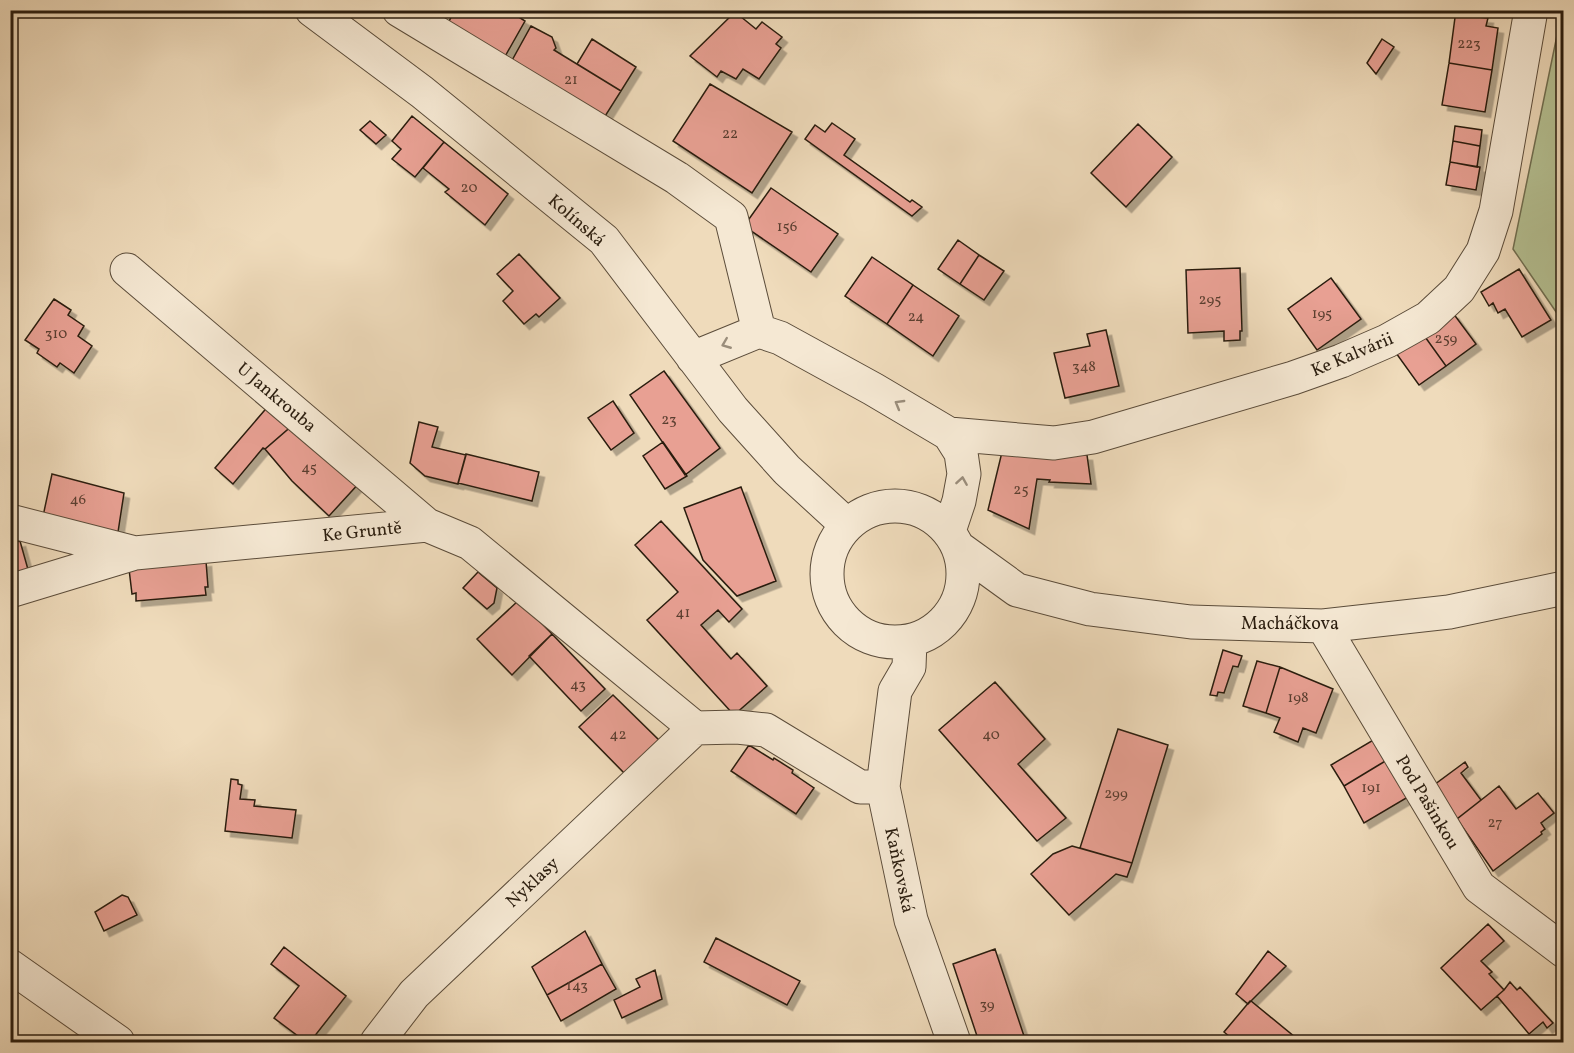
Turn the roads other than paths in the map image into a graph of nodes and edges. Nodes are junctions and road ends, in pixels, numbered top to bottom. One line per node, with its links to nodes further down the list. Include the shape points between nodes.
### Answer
1 (312, 10): 6 (street, Kolínská, via 422,92 604,240)
2 (399, 10): 5 (street, via 677,178 731,218)
3 (1531, 10): 7 (street, Ke Kalvárii, via 1496,211 1483,251 1459,289 1428,318 1341,362 1093,437 1054,443)
4 (127, 270): 9 (street, U Jankrouba)
5 (759, 331): 6 (street, one-way to 6); 7 (street, one-way to 5, via 780,338)
6 (693, 358): 10 (street, Kolínská, via 787,470)
7 (949, 434): 11 (street, one-way to 7, via 964,474 961,453)
8 (10, 521): 12 (street, Ke Gruntě)
9 (427, 525): 12 (street, Ke Gruntě); 21 (street, Ke Gruntě, via 470,543)
10 (847, 525): 11 (street, via 880,507 900,505 935,518); 18 (street, via 833,543 827,565 828,587 836,608 849,625)
11 (954, 539): 14 (street); 16 (street, via 963,566 963,586)
12 (135, 553): 15 (street, Ke Gruntě)
13 (1563, 588): 17 (street, Macháčkova, via 1449,612)
14 (1017, 590): 16 (street); 17 (street, Macháčkova, via 1090,609 1191,622)
15 (10, 591)
16 (957, 605): 19 (street, via 929,634)
17 (1323, 626): 23 (street, Pod Pašinkou, via 1479,887)
18 (868, 638): 19 (street, via 889,643); 20 (street)
19 (910, 641): 20 (street, via 909,667)
20 (895, 692): 22 (street, Kaňkovská)
21 (695, 728): 22 (street, via 766,730 860,787); 26 (street, Nyklasy, via 414,994)
22 (883, 787): 27 (street, Kaňkovská, via 911,920)
23 (1563, 951)
24 (10, 966): 25 (street)
25 (118, 1042)
26 (377, 1042)
27 (954, 1042)

